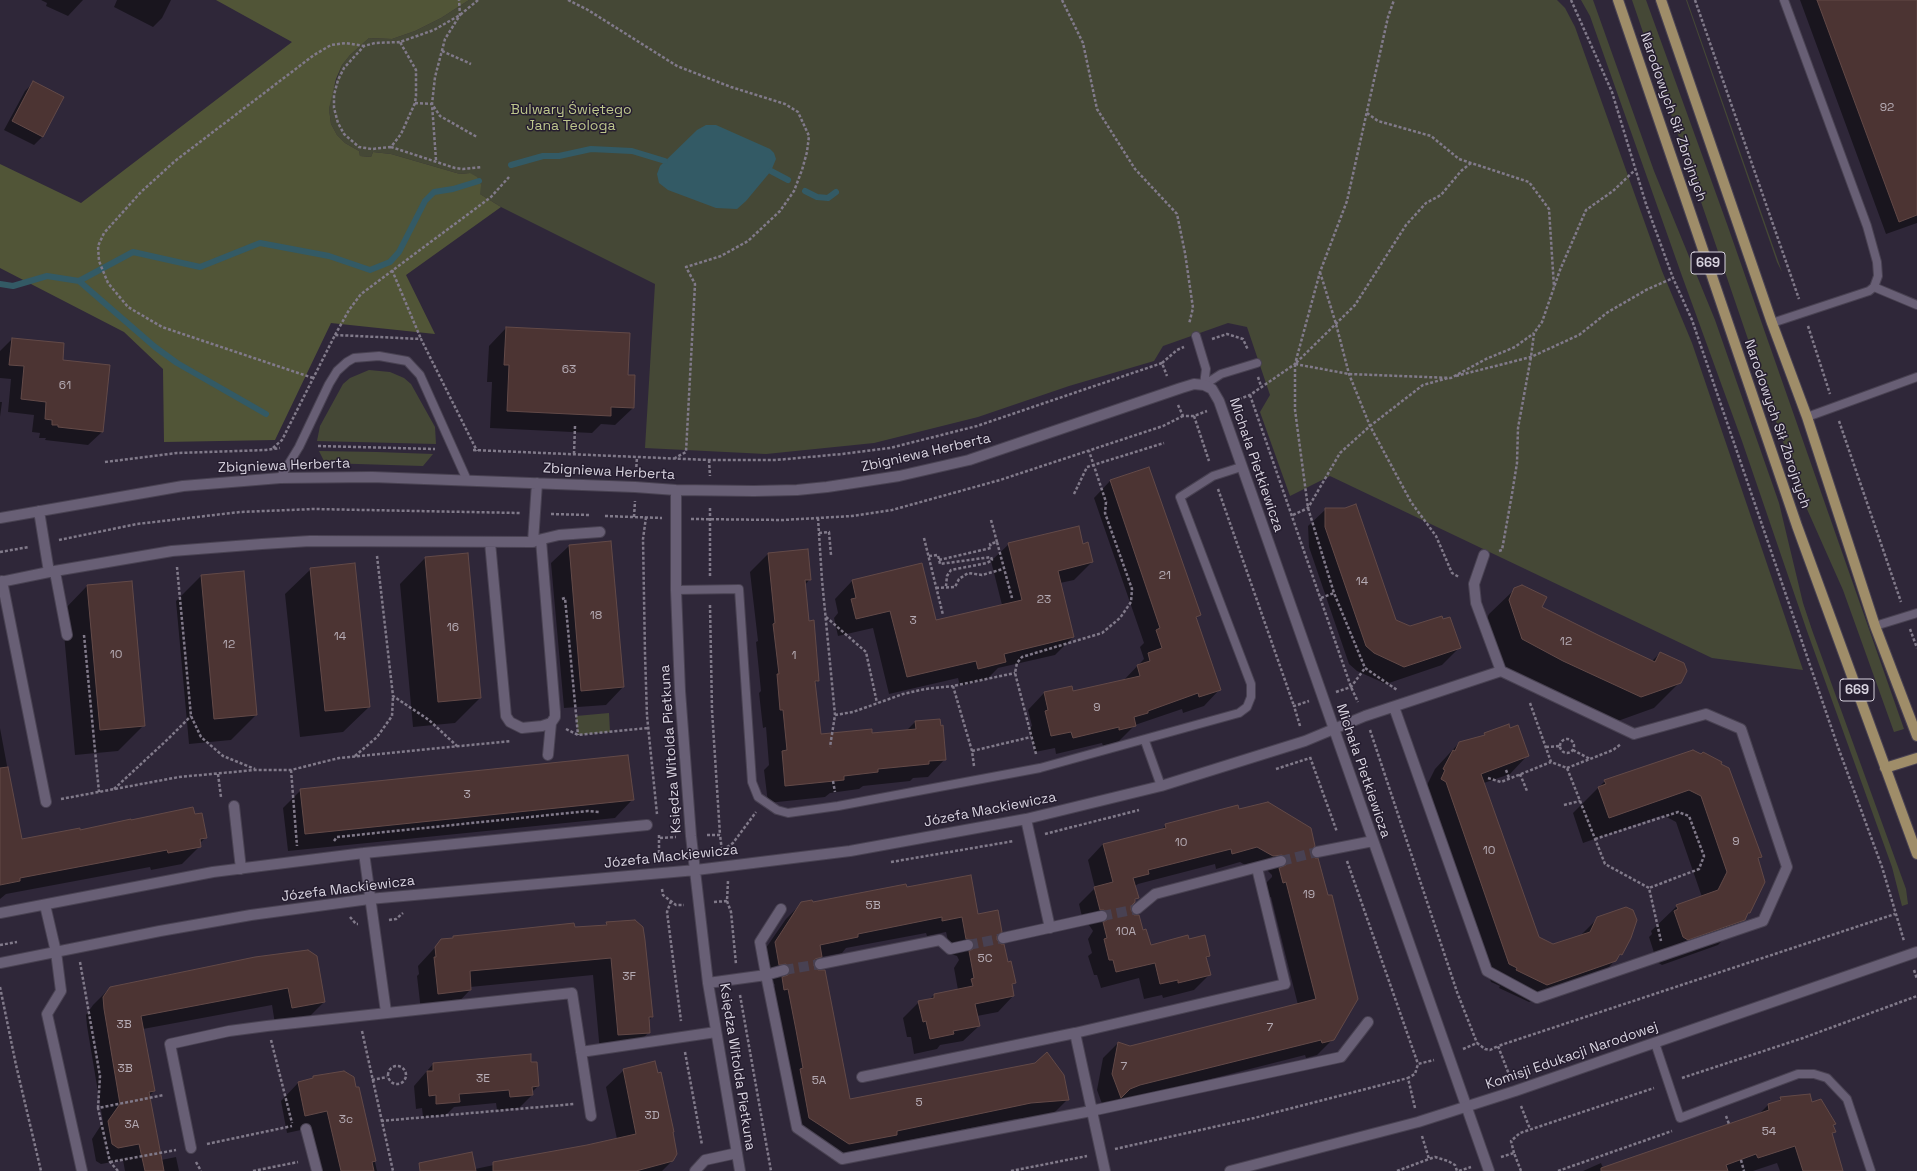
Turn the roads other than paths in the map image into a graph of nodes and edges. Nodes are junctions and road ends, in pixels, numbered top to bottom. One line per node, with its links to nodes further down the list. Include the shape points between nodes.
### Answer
1 (1618, 0): 37 (main road, Narodowych Sił Zbrojnych / 669, via 1797,526)
2 (1661, 0): 6 (main road, Narodowych Sił Zbrojnych / 669)
3 (1784, 0): 4 (lane, via 1867,226 1877,262 1878,276)
4 (1874, 287): 5 (lane); 6 (lane, via 1869,291)
5 (1917, 305)
6 (1772, 323): 11 (main road, Narodowych Sił Zbrojnych / 669)
7 (1197, 340): 10 (lane, via 1206,369)
8 (1255, 363): 10 (lane, via 1221,374)
9 (1917, 377): 11 (lane)
10 (1204, 385): 12 (street, Michała Pietkiewicza, via 1216,394); 16 (street, Zbigniewa Herberta, via 1189,385 969,460 899,476 797,490)
11 (1807, 417): 27 (main road, Narodowych Sił Zbrojnych / 669)
12 (1241, 467): 32 (street, Michała Pietkiewicza); 34 (lane, via 1213,476 1180,497 1251,684 1251,697 1247,707 1239,713)
13 (280, 478): 14 (street, Zbigniewa Herberta); 14 (lane, via 299,447 337,371 354,358 379,356 407,360 420,376); 17 (street, Zbigniewa Herberta, via 183,486)
14 (467, 480): 15 (street, Zbigniewa Herberta)
15 (537, 483): 16 (street, Zbigniewa Herberta); 20 (street)
16 (676, 490): 25 (street, Księdza Witolda Pietkuna)
17 (39, 511): 18 (street, Zbigniewa Herberta); 23 (street)
18 (0, 518)
19 (600, 532): 20 (street, via 559,535)
20 (537, 541): 21 (street); 31 (street, via 546,600 555,712)
21 (490, 542): 23 (street, via 310,541 176,551); 31 (street, via 506,716 510,722 522,728)
22 (1483, 558): 29 (street, via 1474,584 1476,602)
23 (52, 572): 24 (street); 28 (street)
24 (1, 582): 39 (street)
25 (676, 590): 34 (lane, via 739,589 752,782 758,797 777,810 788,813 838,806 976,781 1040,768); 50 (street, Księdza Witolda Pietkuna, via 684,763)
26 (1917, 613): 27 (lane)
27 (1875, 626): 33 (main road, Narodowych Sił Zbrojnych / 669)
28 (67, 635)
29 (1501, 671): 30 (street, Józefa Mackiewicza); 30 (street, via 1634,734 1706,714 1741,728 1787,867 1763,921 1537,998 1487,971)
30 (1394, 707): 32 (street, Józefa Mackiewicza)
31 (551, 723): 35 (street)
32 (1334, 730): 38 (street, Józefa Mackiewicza); 43 (street, Michała Pietkiewicza)
33 (1917, 736)
34 (1145, 740): 38 (lane)
35 (548, 754)
36 (1917, 758): 37 (main road)
37 (1885, 768): 46 (main road, Narodowych Sił Zbrojnych / 669)
38 (1161, 786): 41 (street, Józefa Mackiewicza)
39 (46, 802)
40 (234, 806): 49 (street)
41 (1026, 819): 50 (street, Józefa Mackiewicza, via 850,850); 57 (street)
42 (647, 825): 45 (street)
43 (1372, 841): 44 (street); 74 (street, Michała Pietkiewicza)
44 (1317, 852)
45 (364, 853): 49 (street); 51 (street)
46 (1917, 854)
47 (1281, 861): 48 (street)
48 (1257, 868): 54 (street, via 1155,894); 70 (street, via 1285,984)
49 (241, 869): 52 (street)
50 (696, 870): 51 (street, Józefa Mackiewicza); 66 (street, Księdza Witolda Pietkuna)
51 (369, 899): 60 (street, Józefa Mackiewicza, via 251,915); 67 (street)
52 (45, 904): 55 (street); 60 (street)
53 (781, 909): 65 (street, via 760,942)
54 (1137, 909)
55 (0, 913)
56 (1102, 916): 57 (street)
57 (1050, 928): 58 (street)
58 (1003, 938)
59 (968, 945): 63 (street, via 950,948 940,940)
60 (56, 952): 62 (street, Józefa Mackiewicza); 81 (street, via 61,991 47,1014)
61 (1917, 952): 71 (street, Komisji Edukacji Narodowej)
62 (0, 963)
63 (820, 964)
64 (784, 970): 65 (street)
65 (766, 974): 66 (street); 75 (street, via 797,1128 842,1159)
66 (708, 983): 69 (street, Księdza Witolda Pietkuna)
67 (386, 1012): 72 (street, via 572,993); 78 (street, via 229,1031 170,1044)
68 (1368, 1022): 75 (street, via 1341,1057)
69 (716, 1032): 72 (street); 79 (street, Księdza Witolda Pietkuna)
70 (1075, 1033): 73 (street); 75 (street)
71 (1656, 1043): 74 (street, Komisji Edukacji Narodowej); 88 (lane, via 1680,1118 1798,1074 1814,1074 1827,1078 1847,1099)
72 (581, 1052): 76 (street)
73 (862, 1077)
74 (1466, 1106): 80 (street, Komisji Edukacji Narodowej, via 1418,1122); 87 (street, Michała Pietkiewicza)
75 (1091, 1111): 85 (street)
76 (591, 1116)
77 (306, 1129): 82 (street)
78 (191, 1148)
79 (737, 1153): 83 (street, via 705,1160); 84 (street, Księdza Witolda Pietkuna)
80 (1245, 1169): 86 (street, Komisji Edukacji Narodowej)
81 (82, 1171)
82 (317, 1171)
83 (695, 1171)
84 (740, 1171)
85 (1104, 1171)
86 (1230, 1171)
87 (1489, 1171)
88 (1871, 1171)

